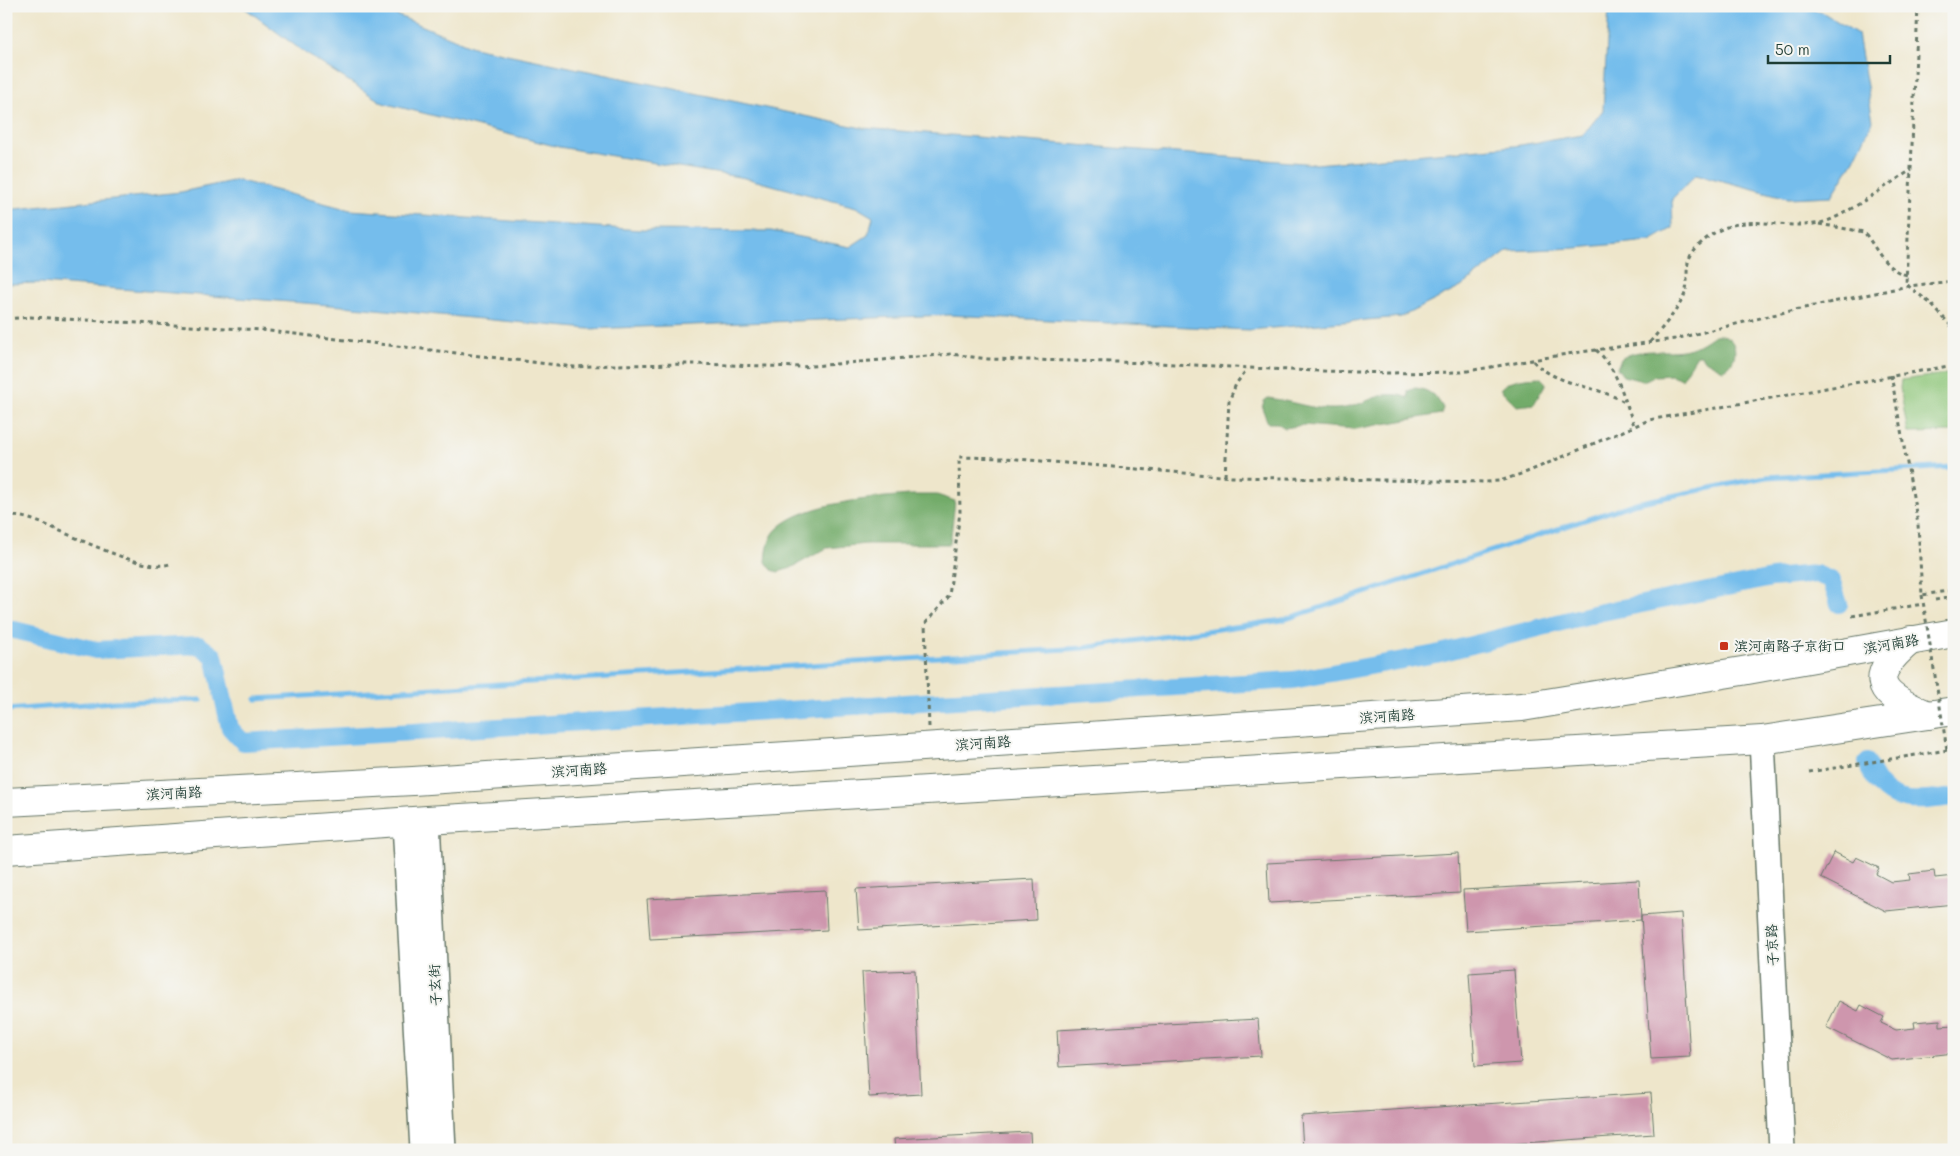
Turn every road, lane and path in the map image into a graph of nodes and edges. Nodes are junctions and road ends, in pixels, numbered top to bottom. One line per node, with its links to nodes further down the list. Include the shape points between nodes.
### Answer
1 (1918, 6): 2 (path)
2 (1912, 170): 3 (path, via 1839,215); 4 (path)
3 (1816, 223): 4 (path, via 1864,232 1883,261 1900,274); 9 (path, via 1740,222 1714,233 1692,252 1686,266 1684,296)
4 (1907, 275): 6 (path)
5 (1954, 281): 6 (path)
6 (1908, 286): 8 (path, via 1930,303); 9 (path, via 1675,339)
7 (6, 319): 13 (path, via 30,317 262,330 566,367 684,364 801,367 952,354)
8 (1954, 329)
9 (1649, 342): 10 (path)
10 (1595, 350): 11 (path); 15 (path, via 1609,364)
11 (1532, 361): 13 (path, via 1480,370 1433,373); 15 (path, via 1543,372)
12 (1954, 365): 14 (path)
13 (1248, 368): 17 (path, via 1229,401)
14 (1891, 375): 16 (path); 21 (path, via 1918,524)
15 (1626, 403): 16 (path)
16 (1634, 425): 17 (path, via 1527,472 1500,480)
17 (1226, 476): 29 (path, via 959,457 960,512 949,596 925,624)
18 (6, 516): 19 (path, via 22,517 81,542 147,564 162,567)
19 (172, 563)
20 (1954, 590): 21 (path)
21 (1922, 595): 24 (path, bridge)
22 (1954, 597): 23 (path)
23 (1936, 600)
24 (1923, 604): 25 (path); 32 (path, bridge)
25 (1852, 616)
26 (1954, 633): 27 (highway, 滨河南路)
27 (1911, 640): 28 (highway, via 1892,656 1883,674 1883,686 1892,698); 34 (highway, 滨河南路, via 1522,707 403,782)
28 (1941, 713): 30 (highway)
29 (928, 716)
30 (1762, 740): 35 (highway); 39 (street, 子京路)
31 (1954, 749): 32 (path)
32 (1947, 750): 33 (path)
33 (1809, 772)
34 (6, 802)
35 (416, 822): 36 (highway); 37 (street, 子玄街); 38 (street, 子玄街)
36 (6, 850)
37 (423, 1150)
38 (443, 1150)
39 (1782, 1150)

